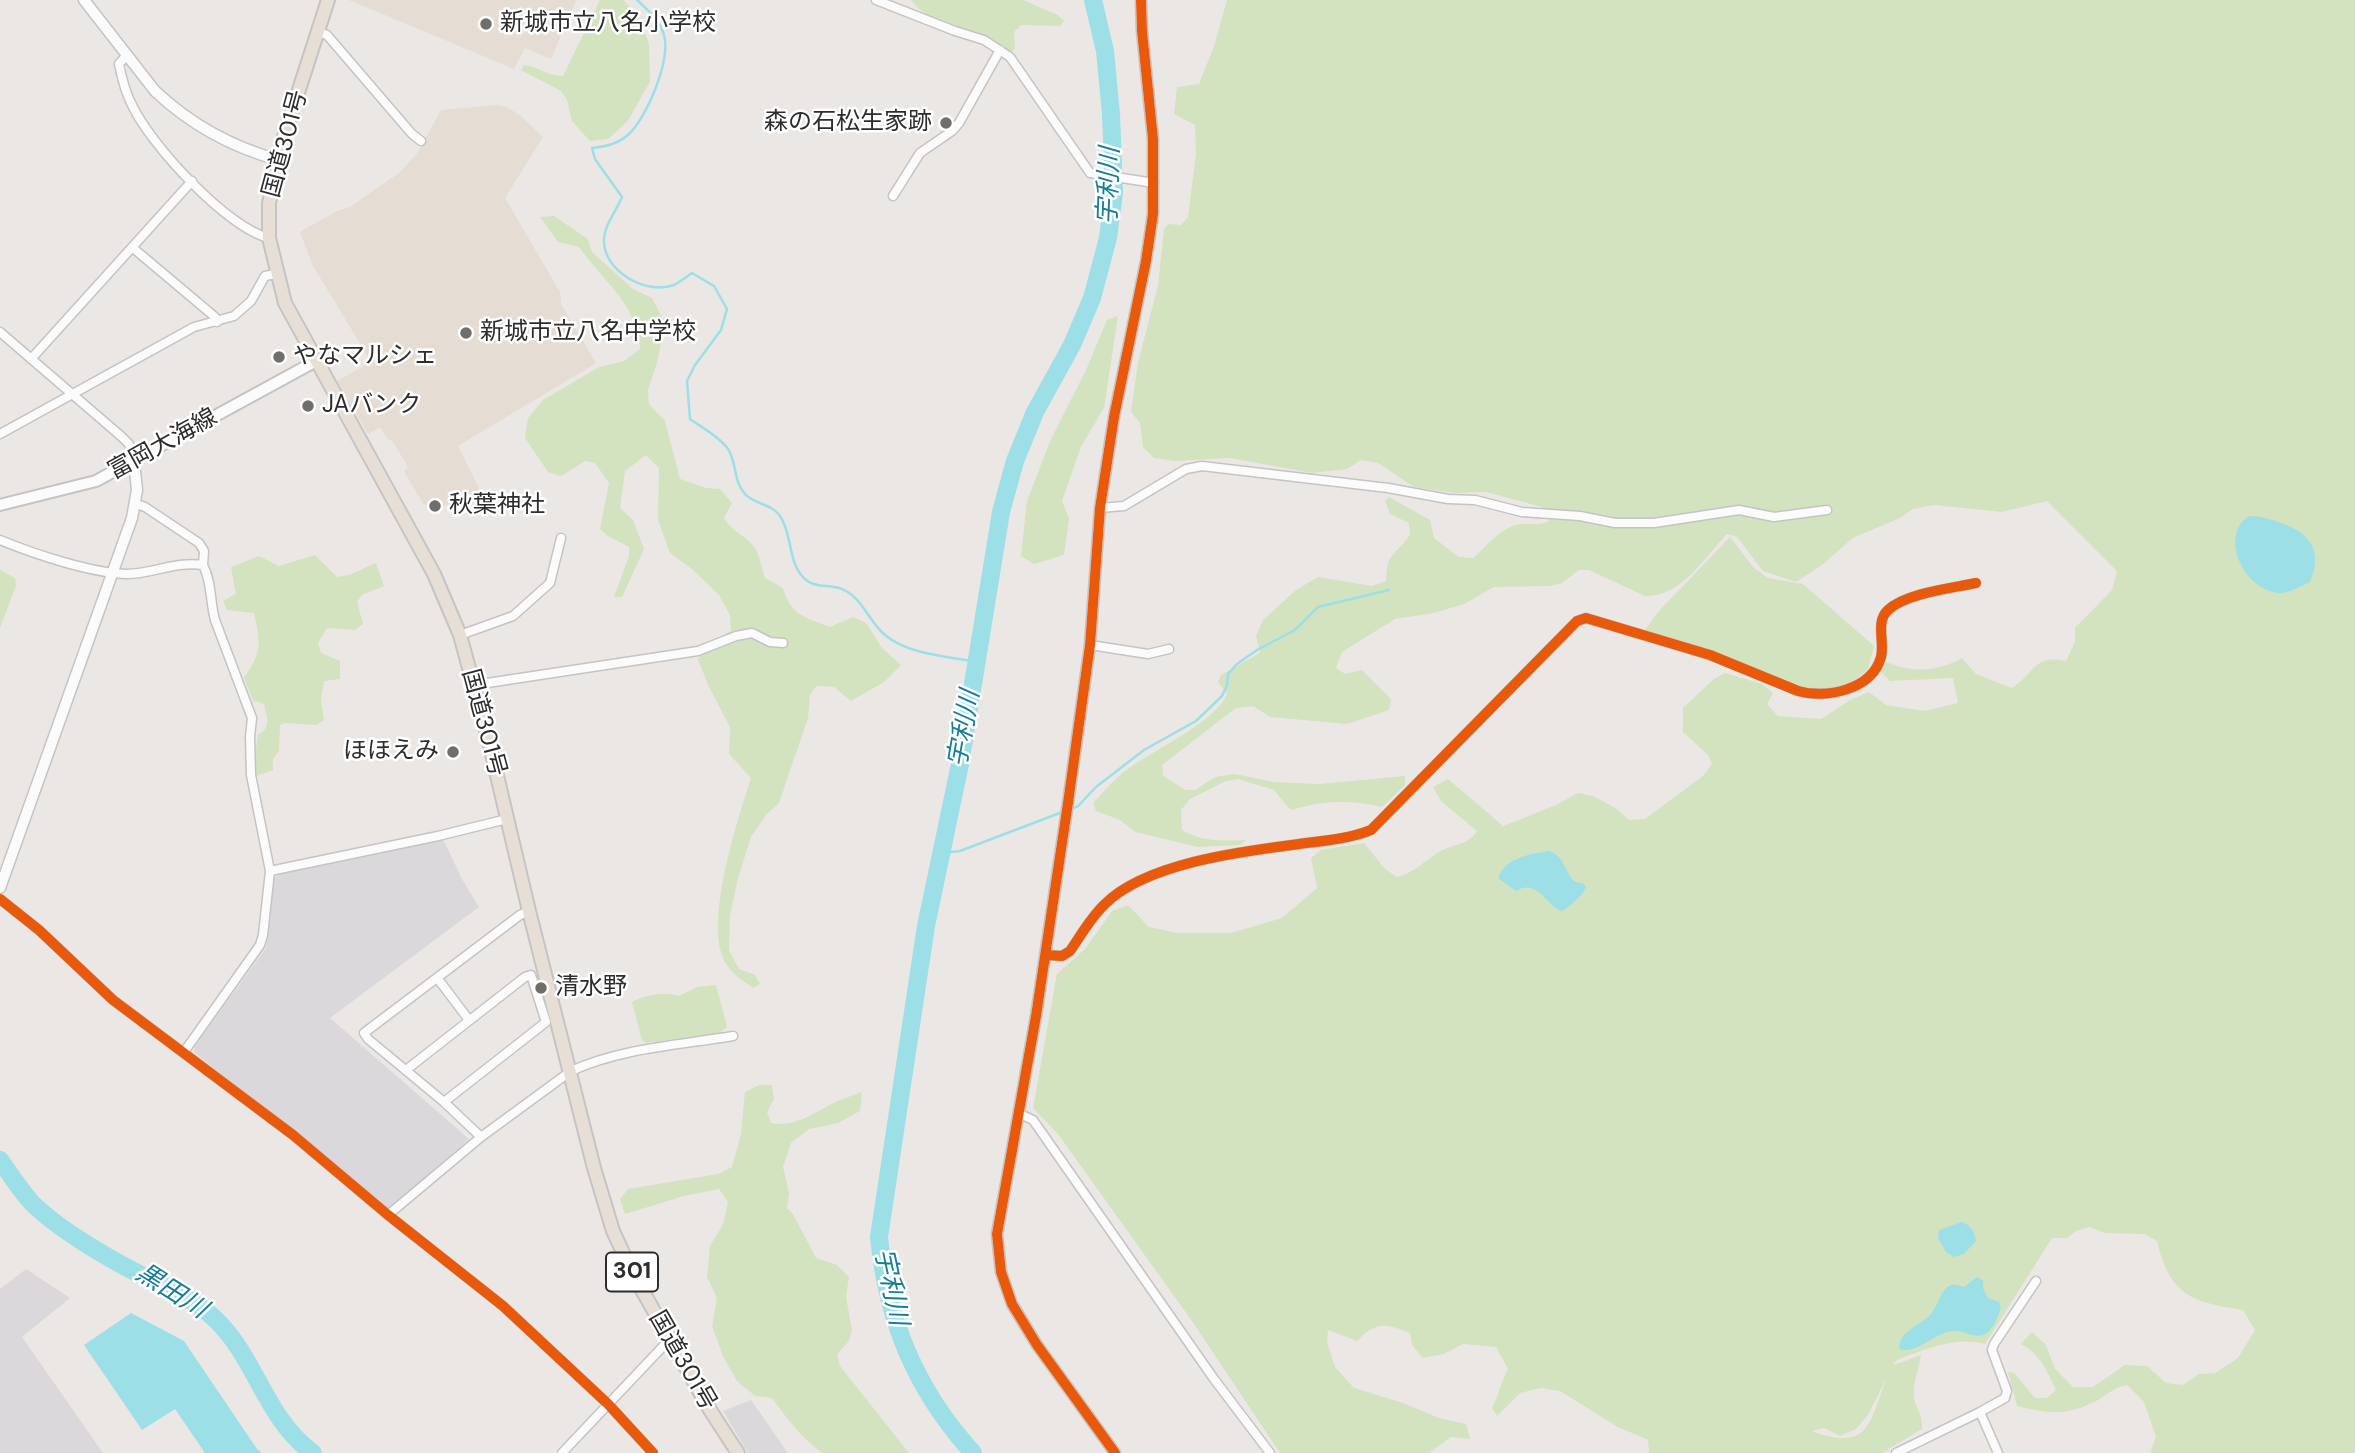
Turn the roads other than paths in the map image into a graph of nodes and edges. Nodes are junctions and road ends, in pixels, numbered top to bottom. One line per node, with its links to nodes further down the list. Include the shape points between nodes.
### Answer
1 (84, 0): 7 (street)
2 (328, 0): 5 (highway, 国道301号 / 301)
3 (876, 0): 6 (street)
4 (1141, 0): 11 (street)
5 (317, 31): 8 (street, via 327,35); 9 (highway, 国道301号 / 301)
6 (1000, 50): 11 (street, via 1024,73 1083,166 1093,173); 12 (street, via 959,123 920,153)
7 (127, 55): 9 (street, via 155,91 188,119 236,146); 10 (street, via 119,64 133,108)
8 (421, 141)
9 (279, 160): 13 (highway, 国道301号 / 301, via 269,203)
10 (192, 181): 13 (street, via 238,223); 14 (street)
11 (1154, 183): 25 (street, via 1146,261)
12 (893, 196)
13 (269, 238): 15 (highway, 国道301号 / 301)
14 (133, 248): 16 (street); 18 (street)
15 (276, 274): 16 (street, via 265,276 251,301 234,316); 19 (highway, 国道301号 / 301, via 285,303)
16 (217, 322): 20 (street, via 194,327)
17 (0, 332): 18 (street)
18 (31, 359): 20 (street)
19 (316, 360): 22 (main road, 富岡大海線); 32 (highway, 国道301号 / 301, via 434,574)
20 (72, 396): 21 (street); 22 (street, via 130,444)
21 (0, 434)
22 (134, 461): 23 (street); 24 (main road, 富岡大海線, via 96,481)
23 (136, 504): 29 (street, via 199,542); 30 (street)
24 (0, 505)
25 (1100, 508): 26 (street, via 1125,506 1186,469 1202,466 1475,500 1522,512 1615,523 1654,523 1739,510 1774,517); 34 (street)
26 (1827, 510)
27 (561, 538): 32 (street, via 550,583 513,617)
28 (0, 540): 30 (street, via 72,564)
29 (203, 565): 30 (street); 38 (street, via 215,620 253,718 251,775)
30 (114, 572): 39 (street)
31 (1976, 583): 42 (street, via 1914,598 1888,610 1880,631 1882,654 1874,671 1829,694 1798,691 1710,655 1586,618 1577,621 1371,830 1188,863 1143,880 1105,904 1070,951 1062,956)
32 (460, 635): 36 (highway, 国道301号 / 301)
33 (783, 643): 36 (street, via 752,633 698,651)
34 (1090, 645): 35 (street, via 1148,654); 42 (street)
35 (1169, 649)
36 (474, 685): 37 (highway, 国道301号 / 301)
37 (507, 819): 38 (street); 41 (highway, 国道301号 / 301)
38 (271, 871): 46 (street, via 260,946)
39 (0, 888)
40 (0, 899): 46 (street, via 113,1000)
41 (529, 911): 43 (street); 48 (highway, 国道301号 / 301)
42 (1046, 955): 50 (street)
43 (438, 979): 44 (street); 47 (street, via 364,1033)
44 (469, 1020): 47 (street); 49 (street, via 531,975 546,1022)
45 (733, 1036): 48 (street, via 641,1051)
46 (184, 1052): 52 (street)
47 (406, 1070): 49 (street)
48 (571, 1071): 51 (street); 54 (highway, 国道301号 / 301, via 612,1231)
49 (444, 1102): 51 (street)
50 (1018, 1113): 60 (street, via 997,1234 1001,1272 1012,1304 1037,1345); 61 (street, via 1033,1120)
51 (481, 1137): 52 (street)
52 (388, 1215): 55 (street, via 503,1306)
53 (2036, 1281): 56 (street, via 1992,1350 2007,1391 2005,1398)
54 (670, 1339): 55 (street); 59 (highway, 国道301号 / 301)
55 (608, 1404): 57 (street); 58 (street)
56 (1980, 1412): 62 (street); 63 (street)
57 (562, 1453)
58 (653, 1453)
59 (738, 1453)
60 (1115, 1453)
61 (1270, 1453)
62 (1896, 1453)
63 (1998, 1453)

